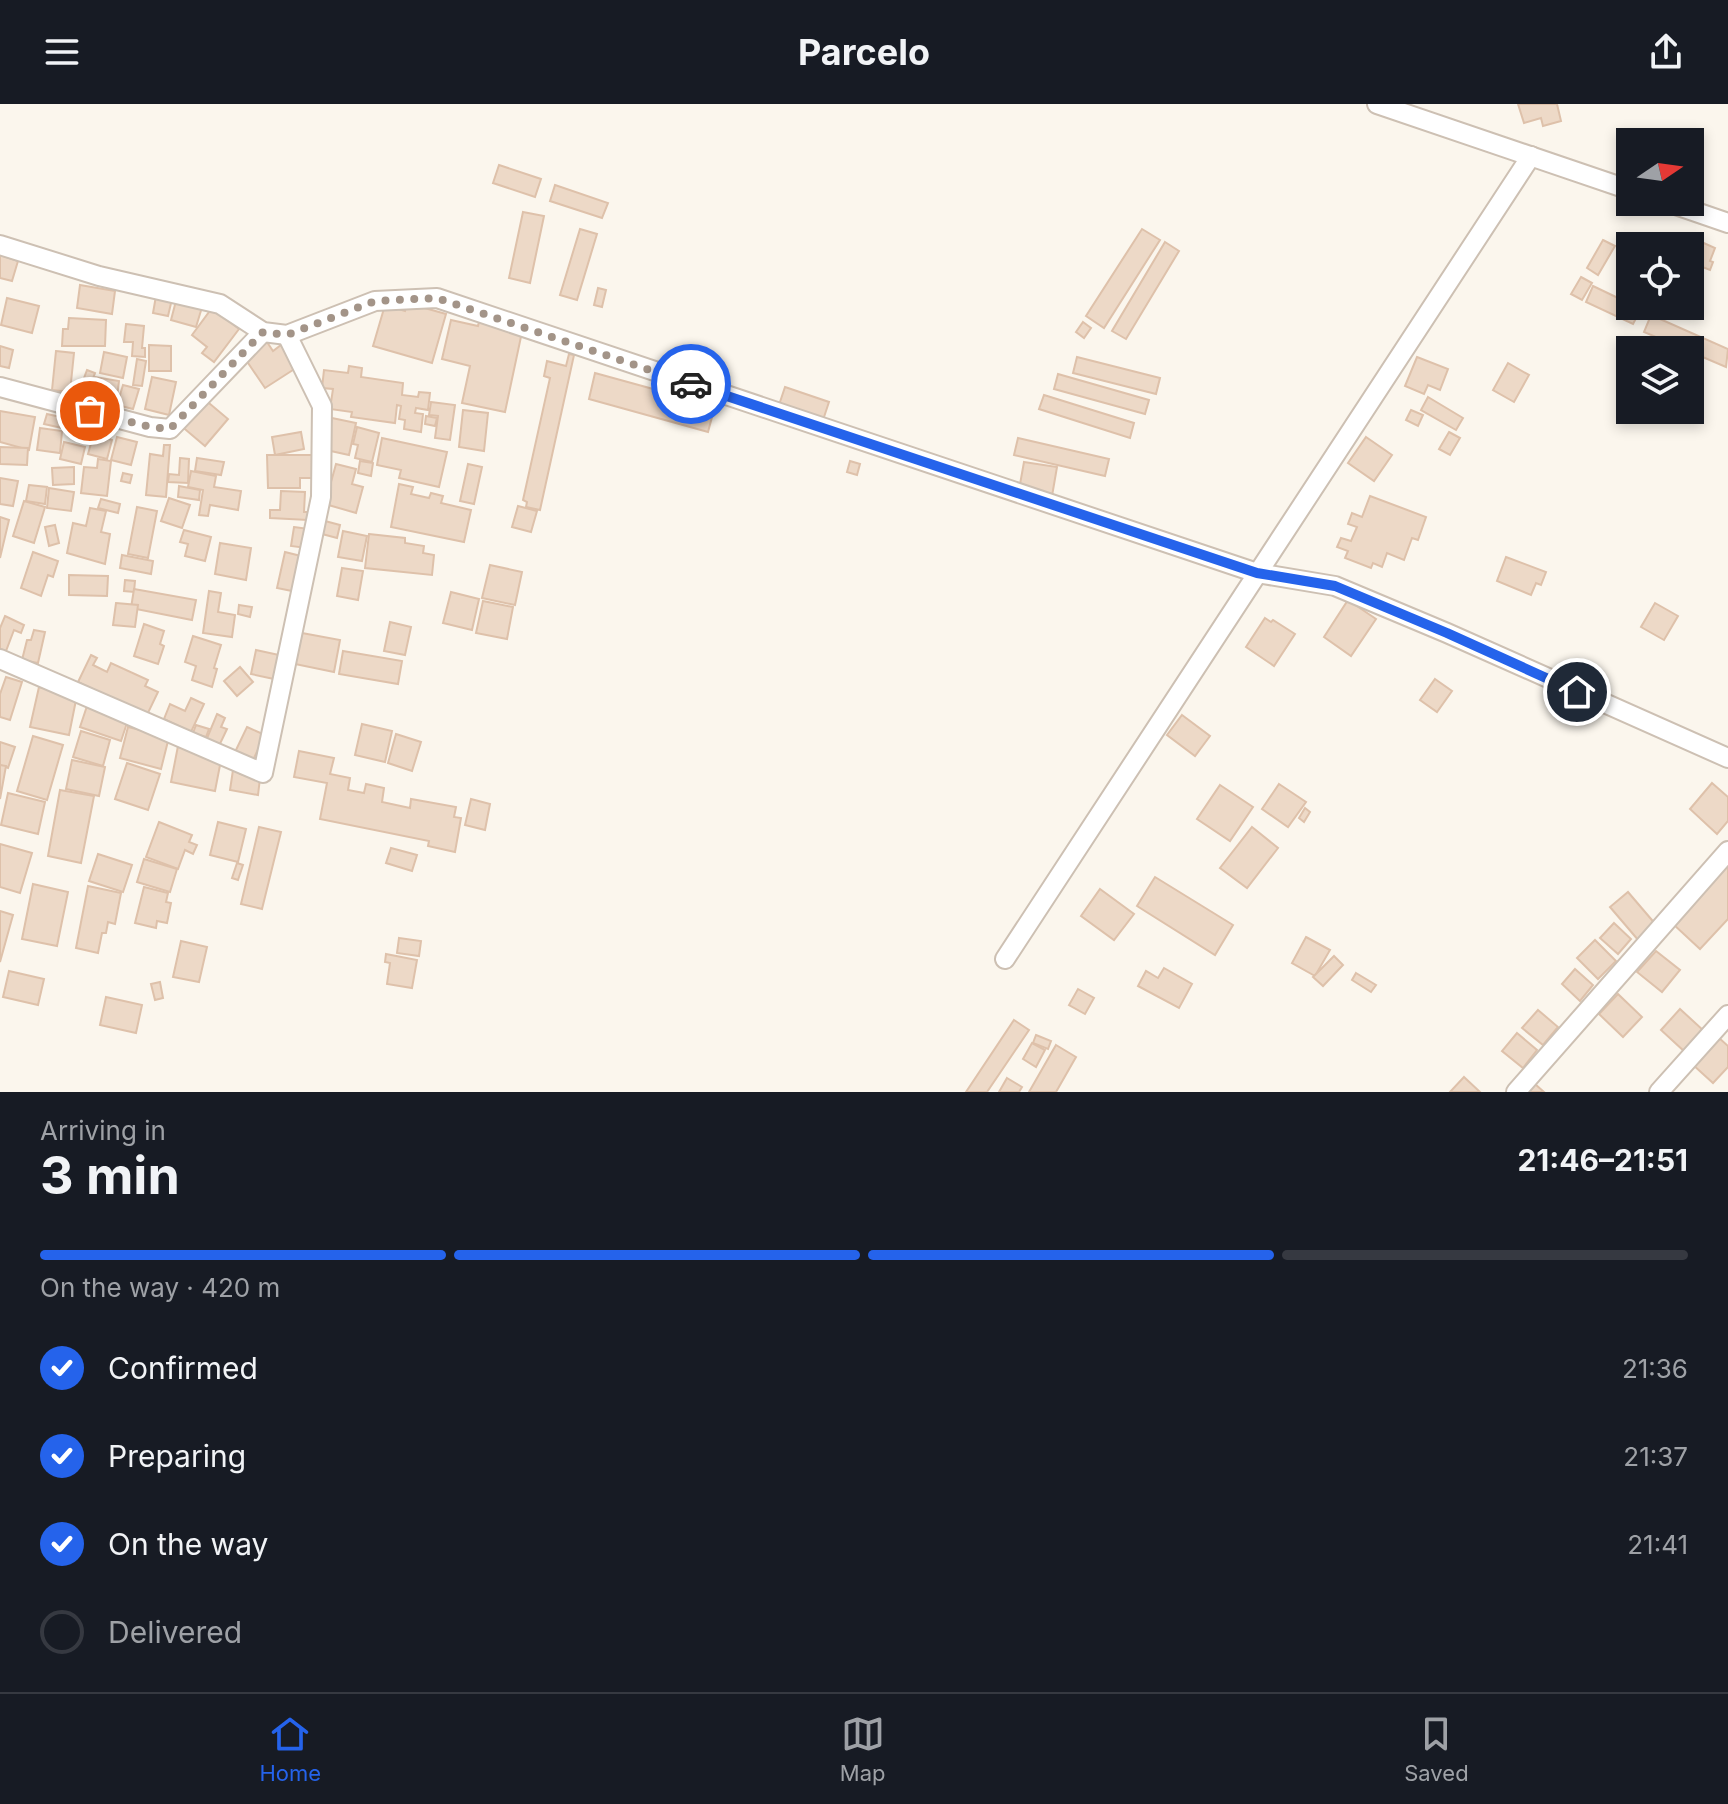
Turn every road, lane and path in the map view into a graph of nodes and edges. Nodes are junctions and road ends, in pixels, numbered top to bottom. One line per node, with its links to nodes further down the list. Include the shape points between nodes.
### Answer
1 (1377, 104): 2 (street)
2 (1531, 156): 3 (street); 10 (street)
3 (1616, 185)
4 (1704, 215): 5 (street)
5 (1728, 223)
6 (0, 245): 7 (street, via 99,276 220,304)
7 (263, 332): 8 (street); 9 (street, via 170,429)
8 (287, 335): 10 (street, via 375,301 437,298); 11 (street, via 322,406 321,497 263,773)
9 (0, 387)
10 (1257, 573): 12 (street, via 1335,586); 14 (street)
11 (2, 666)
12 (1728, 758)
13 (1728, 851): 16 (street)
14 (1005, 959)
15 (1728, 1015): 17 (street)
16 (1516, 1092)
17 (1659, 1092)

